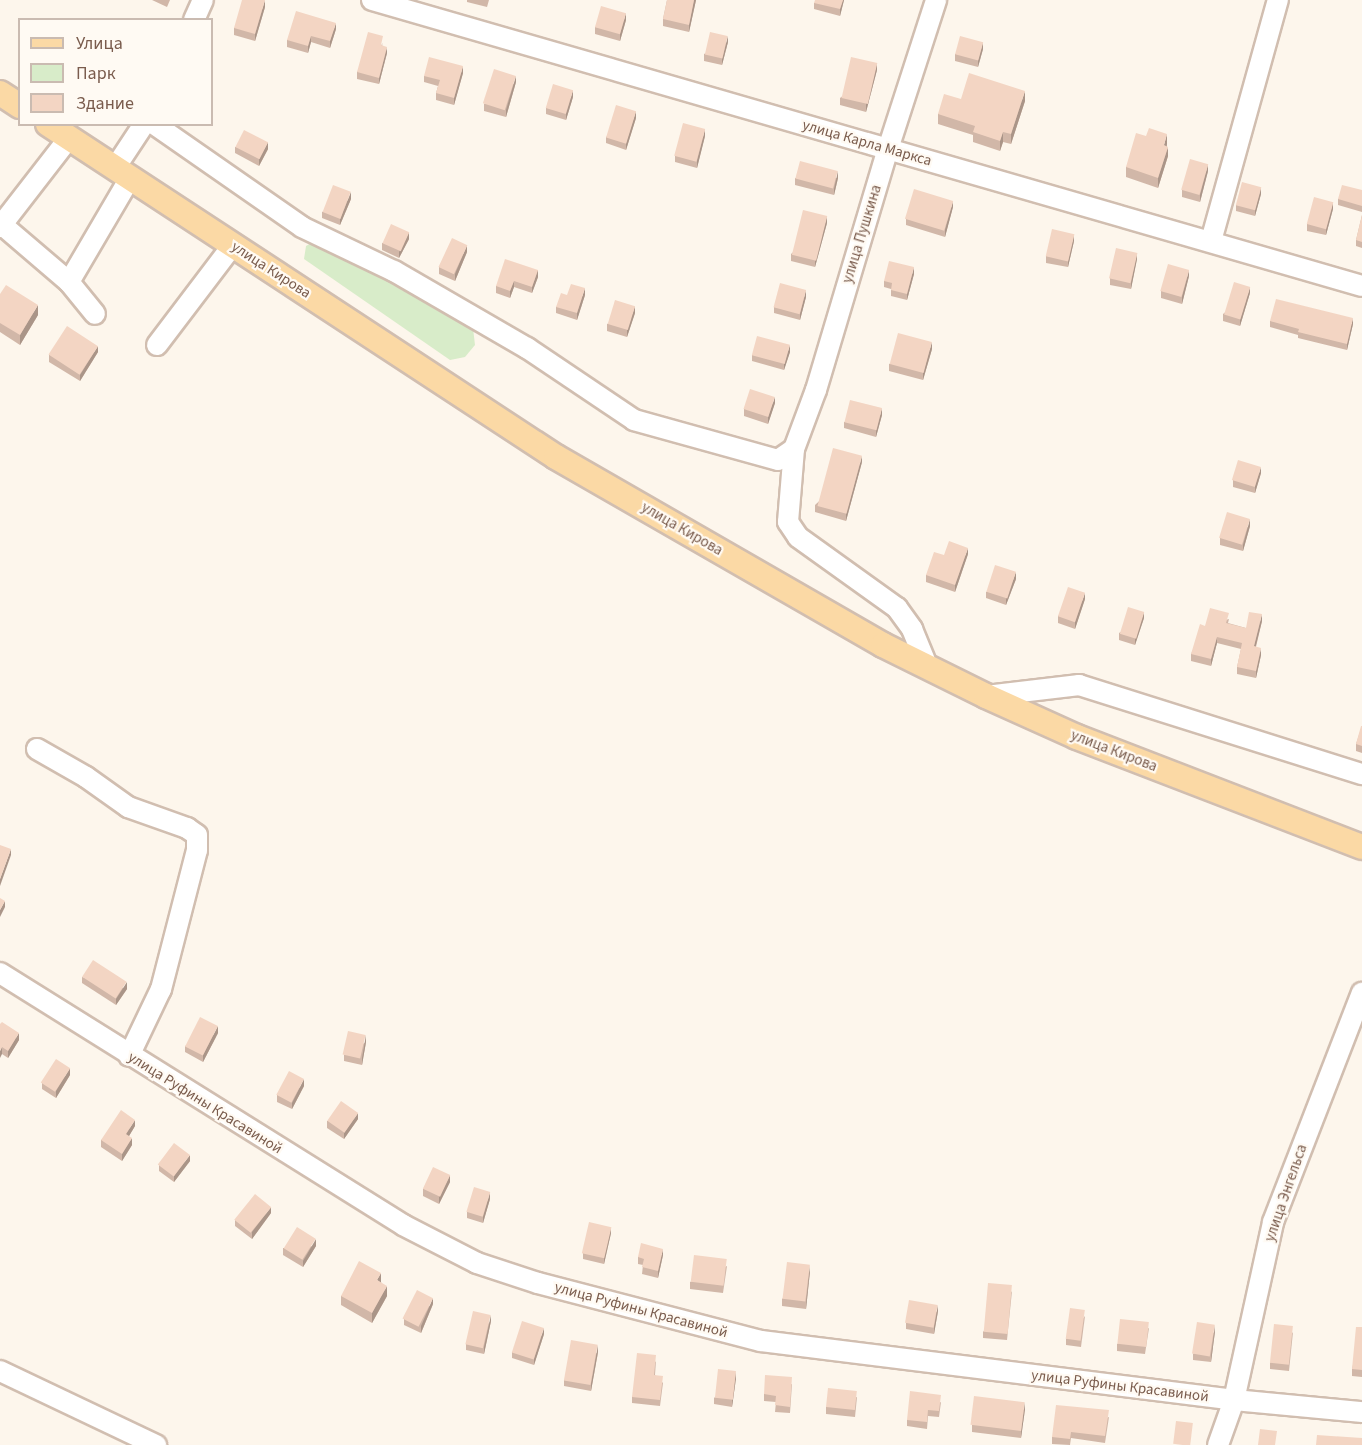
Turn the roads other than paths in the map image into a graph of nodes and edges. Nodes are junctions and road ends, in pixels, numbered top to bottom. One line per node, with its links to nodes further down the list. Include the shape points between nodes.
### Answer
1 (203, 0): 5 (street)
2 (372, 0): 12 (street, улица Карла Маркса)
3 (936, 0): 12 (street, улица Пушкина)
4 (1278, 0): 15 (street)
5 (195, 18)
6 (0, 93): 7 (main road)
7 (18, 105)
8 (51, 126): 11 (main road, улица Кирова)
9 (143, 126): 13 (street)
10 (157, 126): 21 (street, via 302,226 394,271 527,348 634,420)
11 (69, 138): 13 (main road, улица Кирова); 14 (street)
12 (888, 149): 15 (street, улица Карла Маркса); 21 (street, улица Пушкина, via 816,390)
13 (123, 173): 16 (main road, улица Кирова); 17 (street)
14 (1, 224): 17 (street)
15 (1211, 241): 18 (street, улица Карла Маркса)
16 (233, 245): 20 (street); 22 (main road, улица Кирова, via 556,457)
17 (69, 282): 19 (street)
18 (1362, 286)
19 (95, 314)
20 (157, 345)
21 (786, 455): 22 (street, улица Пушкина, via 788,522 798,537 897,608 912,629)
22 (928, 668): 23 (main road, улица Кирова)
23 (986, 696): 25 (street, via 1079,685); 26 (main road, улица Кирова, via 1077,737)
24 (37, 749): 29 (street, via 87,777 128,807 197,835 161,988)
25 (1362, 774)
26 (1362, 847)
27 (0, 973): 29 (street, улица Руфины Красавиной)
28 (1362, 993): 31 (street, улица Энгельса, via 1273,1222)
29 (129, 1056): 31 (street, улица Руфины Красавиной, via 403,1225 477,1263 538,1283 761,1341)
30 (0, 1371): 33 (street)
31 (1234, 1400): 32 (street, улица Руфины Красавиной); 34 (street, улица Энгельса)
32 (1362, 1412)
33 (156, 1445)
34 (1218, 1445)

